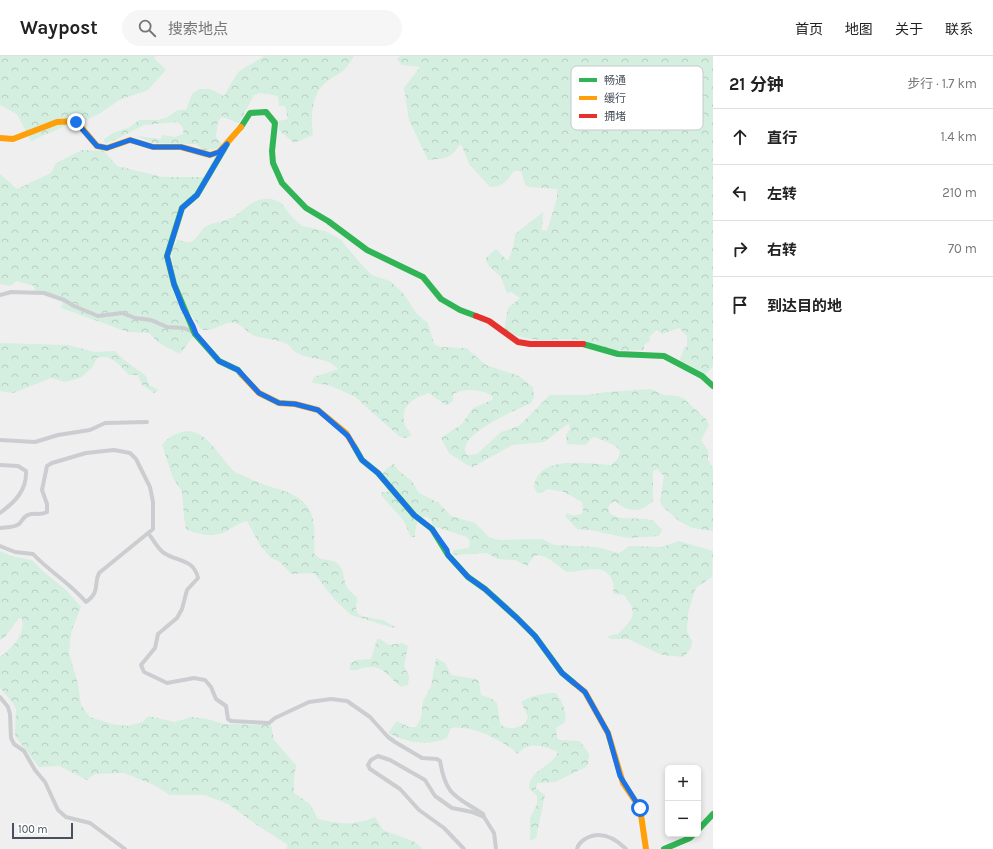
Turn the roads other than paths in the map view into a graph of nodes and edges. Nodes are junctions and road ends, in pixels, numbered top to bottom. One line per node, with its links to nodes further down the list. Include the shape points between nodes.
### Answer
1 (0, 138): 2 (street, via 5,141 18,138 66,121 76,122 97,146 107,148 130,140 153,147 181,147 210,155 219,152)
2 (227, 144): 4 (street, via 197,195 182,208 167,256 174,284); 5 (street, via 250,113 266,112 274,123 272,151 276,173 306,208 367,250 423,277 441,299 460,310 489,321 513,339 530,344 582,344 618,354 664,356 702,376)
3 (0, 295): 4 (street, via 11,292 44,293 98,316 122,313 167,327 184,328)
4 (196, 334): 23 (street, via 219,361 238,370 259,393 279,403 318,410 346,434 362,460 378,473 414,515 432,529 448,555 468,577 517,618 535,636 562,673 585,692 608,733 620,776 640,808)
5 (713, 386)
6 (147, 422): 7 (street, via 105,423 90,430 34,442)
7 (0, 440)
8 (0, 465): 9 (street, via 23,468 26,476 25,487)
9 (0, 513)
10 (0, 528): 11 (street, via 18,525 26,515 41,515 47,512 48,504 42,490 47,466 76,455 114,450 130,453 136,459 150,487 154,523)
11 (148, 533): 12 (street, via 99,573 98,587 86,602 70,584 47,569 33,554 15,552); 15 (street, via 164,553 189,562 198,578 187,590 177,618 158,634 155,648 141,665 144,672 167,683 194,678 205,680 216,699 226,706 228,719 235,722 269,723 309,702 331,698 347,701 370,717 395,742 422,758 440,761 451,793)
12 (0, 546)
13 (0, 697): 18 (street, via 10,714 10,738 24,751 45,782 58,810 66,817 90,823)
14 (713, 814): 16 (street)
15 (484, 817): 19 (street, via 452,808 435,796 425,780 390,760 378,756 371,760 368,765 370,769 400,789 419,810 444,828); 20 (street, via 494,833)
16 (701, 827)
17 (691, 837): 24 (street)
18 (125, 849)
19 (464, 849)
20 (496, 849)
21 (577, 849): 22 (street, via 583,841 596,834 606,835)
22 (626, 849)
23 (646, 849)
24 (664, 849)

